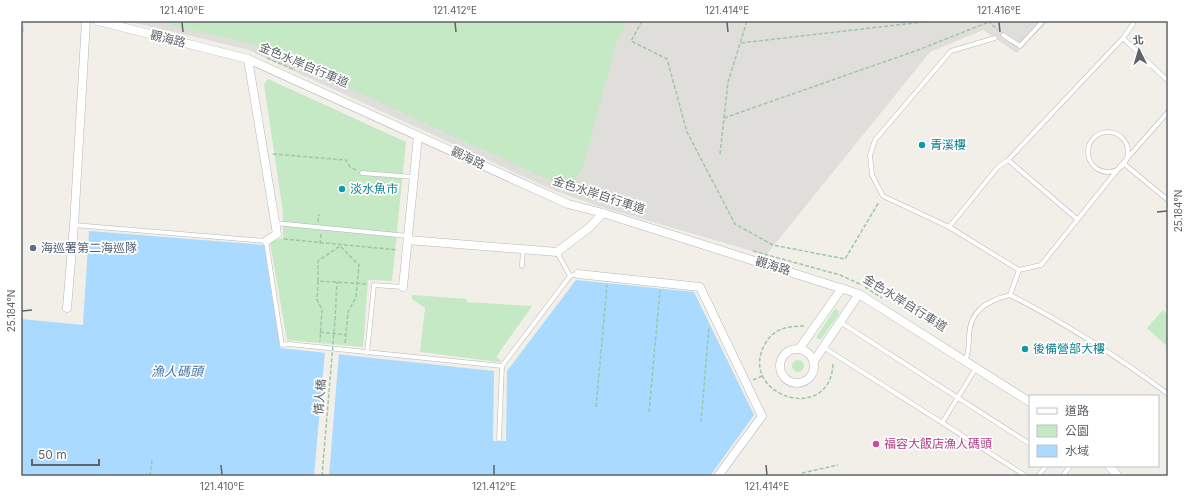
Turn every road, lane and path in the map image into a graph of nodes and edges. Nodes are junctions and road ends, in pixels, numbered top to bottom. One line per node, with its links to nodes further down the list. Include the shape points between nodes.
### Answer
1 (22, 21): 10 (lane)
2 (86, 21): 33 (street)
3 (98, 21): 16 (street, 觀海路)
4 (642, 21): 28 (path, via 631,41 667,60 687,132 735,224 773,245 845,259)
5 (748, 21): 14 (path)
6 (930, 21): 14 (path)
7 (988, 21): 11 (path); 20 (path, via 918,50)
8 (1043, 21): 11 (lane, via 1020,46)
9 (1133, 24): 13 (lane)
10 (21, 31)
11 (1003, 35)
12 (995, 38): 28 (lane, via 951,51 875,140 870,155 872,176)
13 (1123, 38): 18 (lane); 24 (lane)
14 (741, 43): 20 (path, via 728,82)
15 (261, 56): 17 (path, 金色水岸自行車道)
16 (248, 59): 21 (street, 觀海路); 22 (street)
17 (296, 71)
18 (1168, 81)
19 (1168, 112): 25 (lane)
20 (724, 118): 23 (path)
21 (418, 136): 27 (street); 30 (street, 觀海路, via 568,204)
22 (263, 153): 26 (path, via 346,160 350,167); 32 (street)
23 (720, 154)
24 (1008, 160): 31 (lane); 34 (lane, via 998,167)
25 (1123, 163): 25 (lane, via 1111,172 1098,169 1089,160 1091,140 1101,132 1108,131 1120,136 1128,153); 29 (lane); 31 (lane)
26 (362, 173): 27 (lane)
27 (414, 177): 37 (street)
28 (882, 196): 34 (lane)
29 (1168, 200)
30 (603, 213): 44 (street, via 590,227); 55 (street, 觀海路)
31 (1078, 219): 46 (lane, via 1041,265)
32 (275, 223): 35 (lane); 36 (street)
33 (74, 225): 38 (lane); 59 (street)
34 (949, 227): 46 (lane)
35 (322, 228): 37 (lane); 39 (path)
36 (277, 234): 38 (street); 39 (path, via 281,239)
37 (408, 238): 42 (street); 43 (street)
38 (266, 241): 65 (lane, via 282,345)
39 (320, 244): 40 (path)
40 (340, 246): 43 (path); 48 (path, via 318,262); 50 (path, via 359,265)
41 (748, 249): 58 (path, 金色水岸自行車道, via 840,275 868,288)
42 (523, 250): 44 (street); 45 (lane)
43 (406, 251): 53 (street)
44 (557, 252): 47 (lane)
45 (522, 266)
46 (1019, 270): 57 (lane)
47 (574, 275): 73 (lane); 92 (street, via 700,287 762,416)
48 (318, 281): 49 (path); 63 (path, via 317,300 322,309)
49 (337, 282): 50 (path); 91 (path, 情人橋, bridge)
50 (357, 283): 52 (path); 64 (path, via 356,297 348,312)
51 (607, 283): 78 (path)
52 (374, 285): 53 (lane); 69 (lane)
53 (403, 287)
54 (660, 288): 79 (path)
55 (842, 288): 56 (street, 觀海路); 67 (street)
56 (859, 294): 60 (street); 70 (street, 觀海路)
57 (1010, 295): 70 (lane, via 993,299 979,308 972,321 968,355); 75 (lane, via 1081,335)
58 (887, 301)
59 (67, 308)
60 (840, 322): 66 (street); 76 (lane)
61 (709, 323): 80 (path)
62 (804, 326): 72 (path, via 790,326 778,330 761,350 759,363 762,376 769,387 779,395 792,398 804,399 815,396 828,384 833,374)
63 (320, 332): 64 (path); 65 (path)
64 (346, 335): 68 (path)
65 (319, 347): 68 (lane)
66 (824, 347): 71 (street); 81 (lane)
67 (800, 349): 71 (street, via 810,354); 71 (street, via 789,351 782,359 781,370 786,379 797,383 808,379 814,370)
68 (344, 350): 69 (lane)
69 (367, 353): 73 (lane)
70 (965, 360): 74 (street, 觀海路)
71 (814, 362)
72 (833, 362)
73 (502, 366): 82 (lane)
74 (976, 368): 76 (lane); 77 (street, 觀海路)
75 (1168, 394)
76 (957, 397): 81 (lane); 83 (lane)
77 (1029, 401)
78 (596, 407)
79 (649, 412)
80 (701, 422)
81 (942, 423): 93 (lane)
82 (499, 439)
83 (1029, 443)
84 (152, 460): 90 (path)
85 (838, 465): 89 (path)
86 (1045, 467): 94 (lane)
87 (1069, 467): 95 (lane)
88 (1110, 467): 96 (street)
89 (802, 473)
90 (150, 476)
91 (322, 476)
92 (718, 476)
93 (1026, 476)
94 (1038, 476)
95 (1063, 476)
96 (1118, 476)

